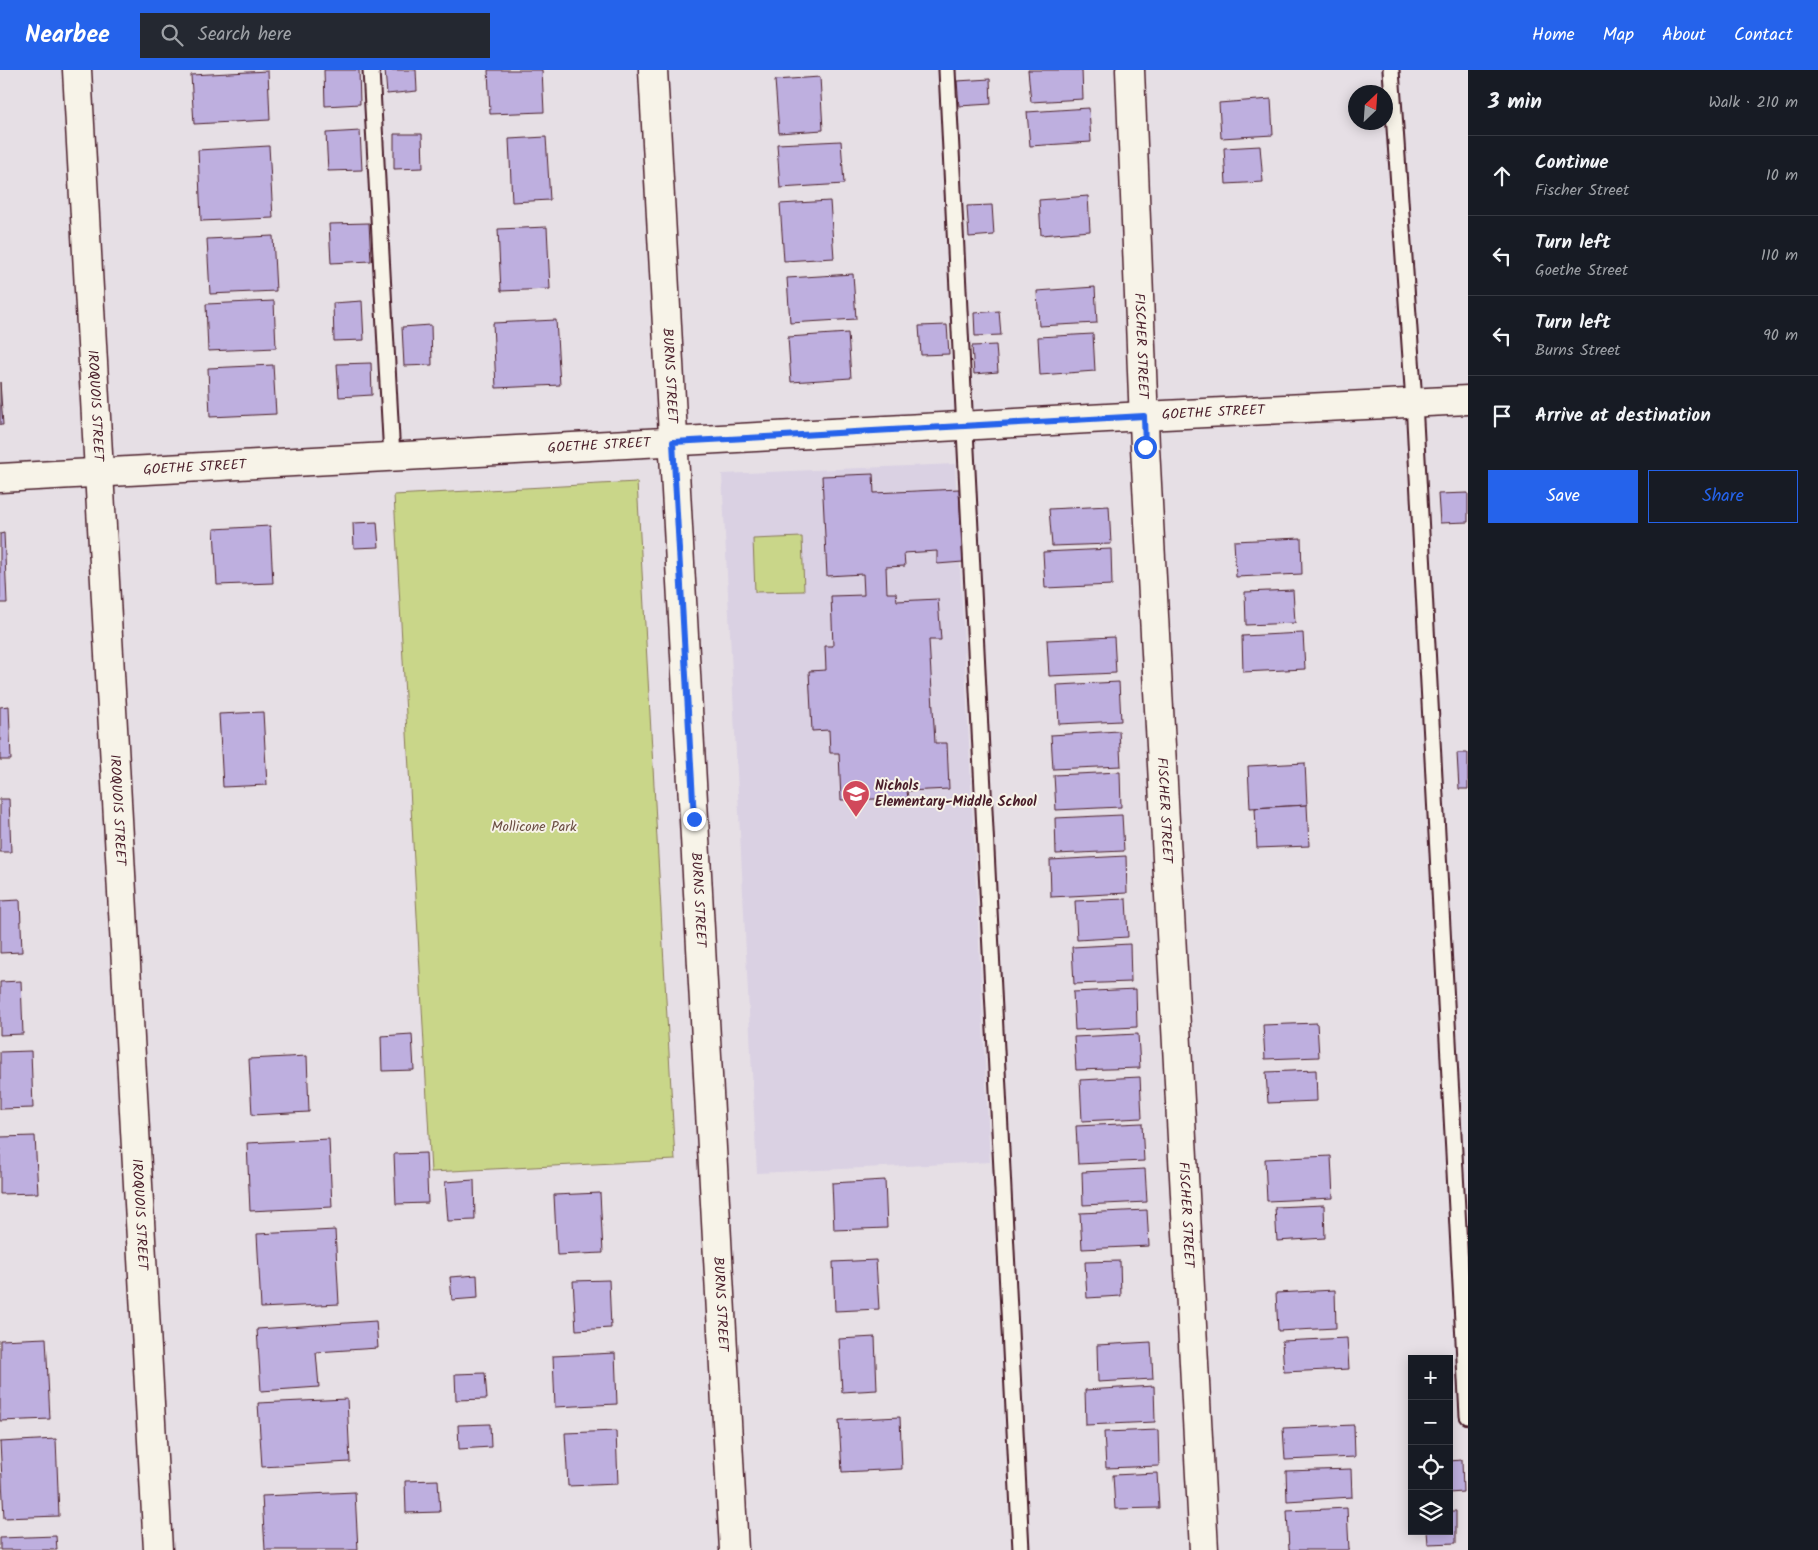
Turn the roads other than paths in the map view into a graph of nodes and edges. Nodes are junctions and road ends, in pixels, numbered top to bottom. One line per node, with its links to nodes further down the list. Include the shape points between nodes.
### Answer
1 (78, 70): 13 (street, IROQUOIS STREET)
2 (371, 70): 12 (lane)
3 (653, 70): 11 (street, BURNS STREET)
4 (947, 70): 10 (lane)
5 (1130, 70): 9 (street, FISCHER STREET)
6 (1391, 70): 8 (lane)
7 (1468, 400): 8 (street, GOETHE STREET)
8 (1414, 402): 9 (street, GOETHE STREET); 15 (lane)
9 (1144, 416): 10 (street, GOETHE STREET); 19 (street, FISCHER STREET)
10 (966, 426): 11 (street, GOETHE STREET); 18 (lane)
11 (673, 442): 12 (street, GOETHE STREET); 17 (street, BURNS STREET)
12 (392, 457): 13 (street, GOETHE STREET)
13 (99, 473): 14 (street, GOETHE STREET); 16 (street, IROQUOIS STREET)
14 (0, 478)
15 (1468, 1416)
16 (158, 1550)
17 (734, 1550)
18 (1021, 1550)
19 (1204, 1550)

